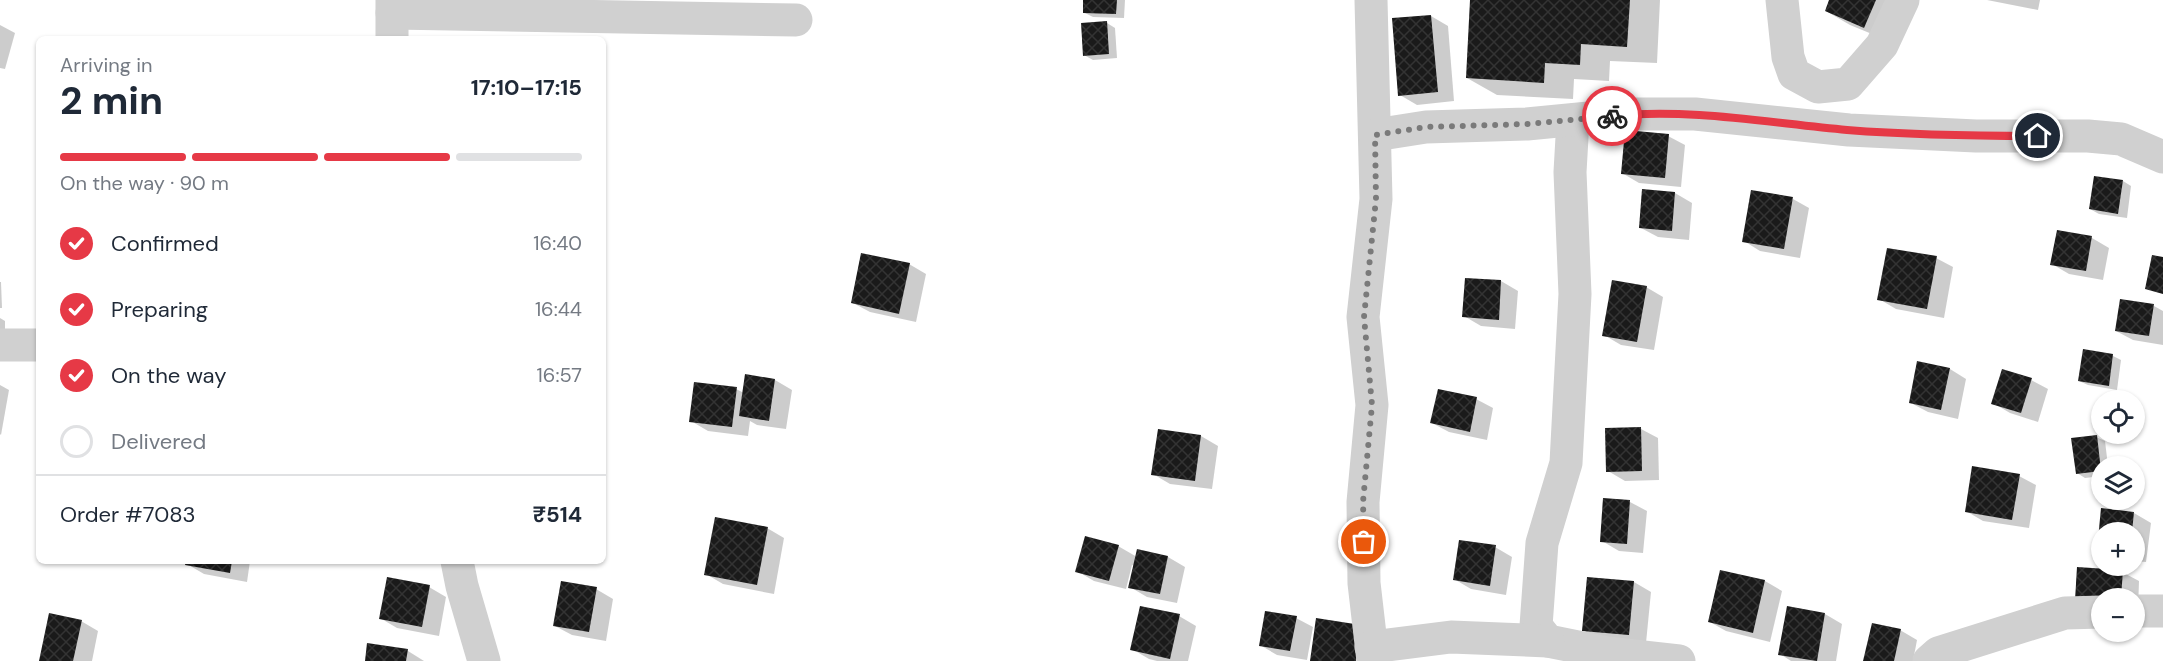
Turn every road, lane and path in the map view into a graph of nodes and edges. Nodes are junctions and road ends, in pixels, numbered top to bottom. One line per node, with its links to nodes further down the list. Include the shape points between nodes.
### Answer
1 (1371, 0): 7 (street)
2 (1782, 0): 3 (street, via 1788,57 1794,74 1818,87 1848,84 1882,45)
3 (1903, 0)
4 (392, 17): 5 (street)
5 (796, 20)
6 (1573, 120): 7 (street, via 1426,127); 8 (street, via 1630,114 1695,114 1849,130 2088,136 2121,139); 15 (street, via 1570,172 1575,294 1566,463 1542,543 1536,615 1536,626)
7 (1375, 135): 16 (street, via 1376,199 1364,317 1372,405 1363,502 1364,582)
8 (2163, 157)
9 (0, 345): 10 (street)
10 (36, 345)
11 (458, 564): 17 (street)
12 (2145, 611): 13 (street)
13 (2163, 611)
14 (2091, 612): 19 (street, via 2065,613 1938,653)
15 (1548, 641): 16 (street, via 1451,637); 18 (street)
16 (1372, 654)
17 (484, 661)
18 (1679, 661)
19 (1929, 661)

